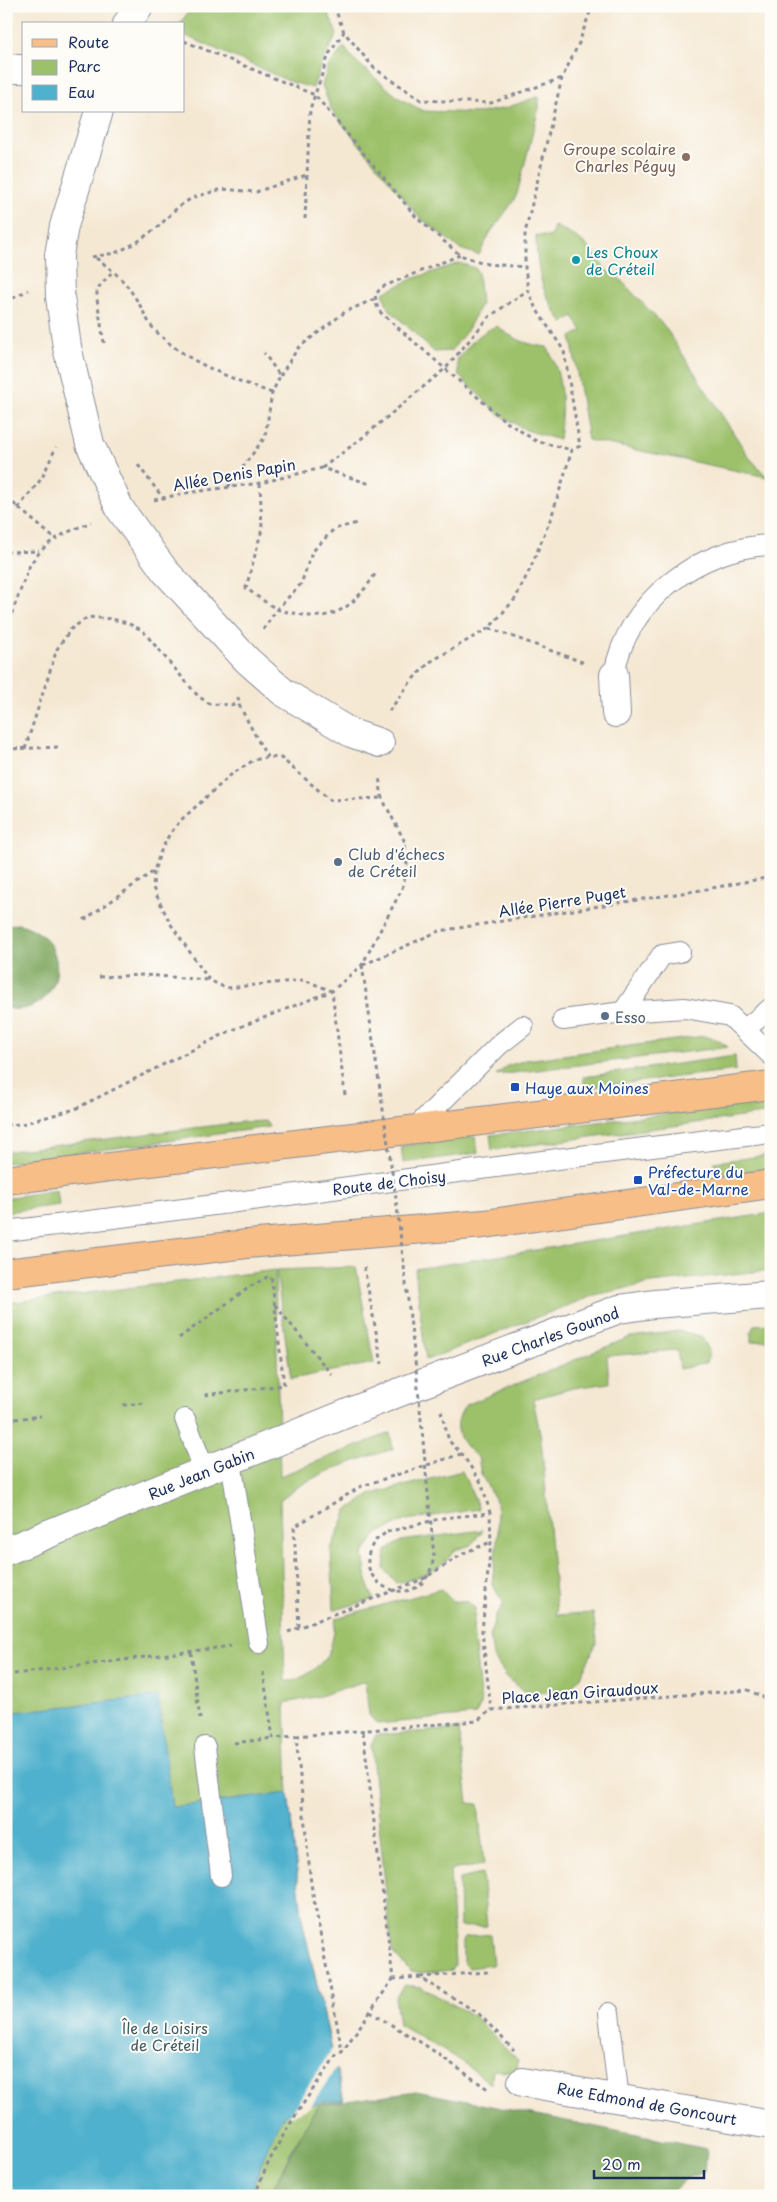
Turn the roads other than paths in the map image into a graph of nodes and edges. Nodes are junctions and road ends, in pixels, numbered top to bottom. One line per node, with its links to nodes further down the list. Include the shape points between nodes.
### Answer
1 (139, 6): 2 (street)
2 (128, 22)
3 (6, 69): 4 (street)
4 (22, 69)
5 (99, 112): 9 (street, via 64,226 59,255 60,297 67,347 90,444 120,509 165,571 247,660 283,692 351,733)
6 (771, 545): 7 (lane, via 724,553 693,567 665,586 625,639)
7 (614, 674): 8 (street)
8 (616, 713)
9 (380, 743)
10 (680, 952): 12 (lane, via 662,955)
11 (771, 1008): 15 (lane)
12 (623, 1012): 13 (lane); 15 (lane, via 685,1008 730,1016)
13 (563, 1020)
14 (523, 1026): 18 (lane, via 500,1044)
15 (745, 1029): 16 (lane)
16 (771, 1055)
17 (771, 1085): 18 (main road)
18 (415, 1128): 20 (main road)
19 (771, 1133): 22 (lane, Route de Choisy)
20 (6, 1180)
21 (771, 1184): 23 (main road, via 490,1223 247,1244)
22 (6, 1231)
23 (6, 1273)
24 (763, 1296): 25 (street, Rue Charles Gounod, via 619,1309)
25 (390, 1383): 27 (street, Rue Jean Gabin)
26 (185, 1419): 28 (lane)
27 (231, 1461): 28 (street, Rue Jean Gabin); 30 (lane)
28 (205, 1472): 29 (street, Rue Jean Gabin)
29 (6, 1551)
30 (259, 1643)
31 (204, 1747): 32 (lane)
32 (221, 1876)
33 (609, 2013): 35 (lane)
34 (522, 2082): 35 (street, Rue Edmond de Goncourt)
35 (619, 2100): 36 (street, Rue Edmond de Goncourt)
36 (771, 2125)

